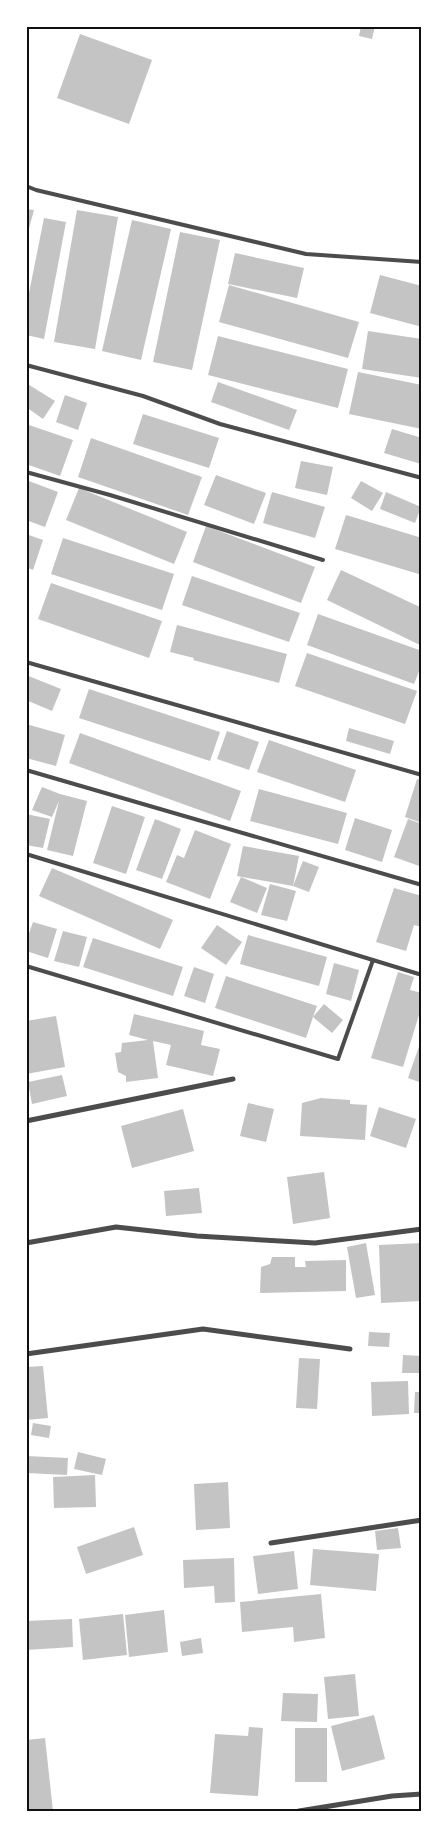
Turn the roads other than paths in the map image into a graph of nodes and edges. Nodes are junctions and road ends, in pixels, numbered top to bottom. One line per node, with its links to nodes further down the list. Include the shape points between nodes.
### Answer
1 (26, 186): 2 (lane, via 306,254)
2 (422, 262)
3 (26, 365): 5 (lane, via 143,396 220,424)
4 (26, 472): 6 (lane)
5 (422, 478)
6 (323, 560)
7 (26, 662): 9 (lane)
8 (26, 770): 11 (lane)
9 (422, 775)
10 (26, 854): 12 (lane)
11 (422, 885)
12 (373, 960): 13 (lane, via 338,1059); 14 (lane)
13 (26, 966)
14 (422, 976)
15 (234, 1079): 16 (street)
16 (26, 1121)
17 (422, 1229): 18 (street, via 315,1243 116,1227)
18 (26, 1243)
19 (350, 1350): 20 (street, via 203,1329)
20 (26, 1354)
21 (422, 1520): 22 (street)
22 (271, 1543)
23 (422, 1794): 24 (street)
24 (299, 1811)

